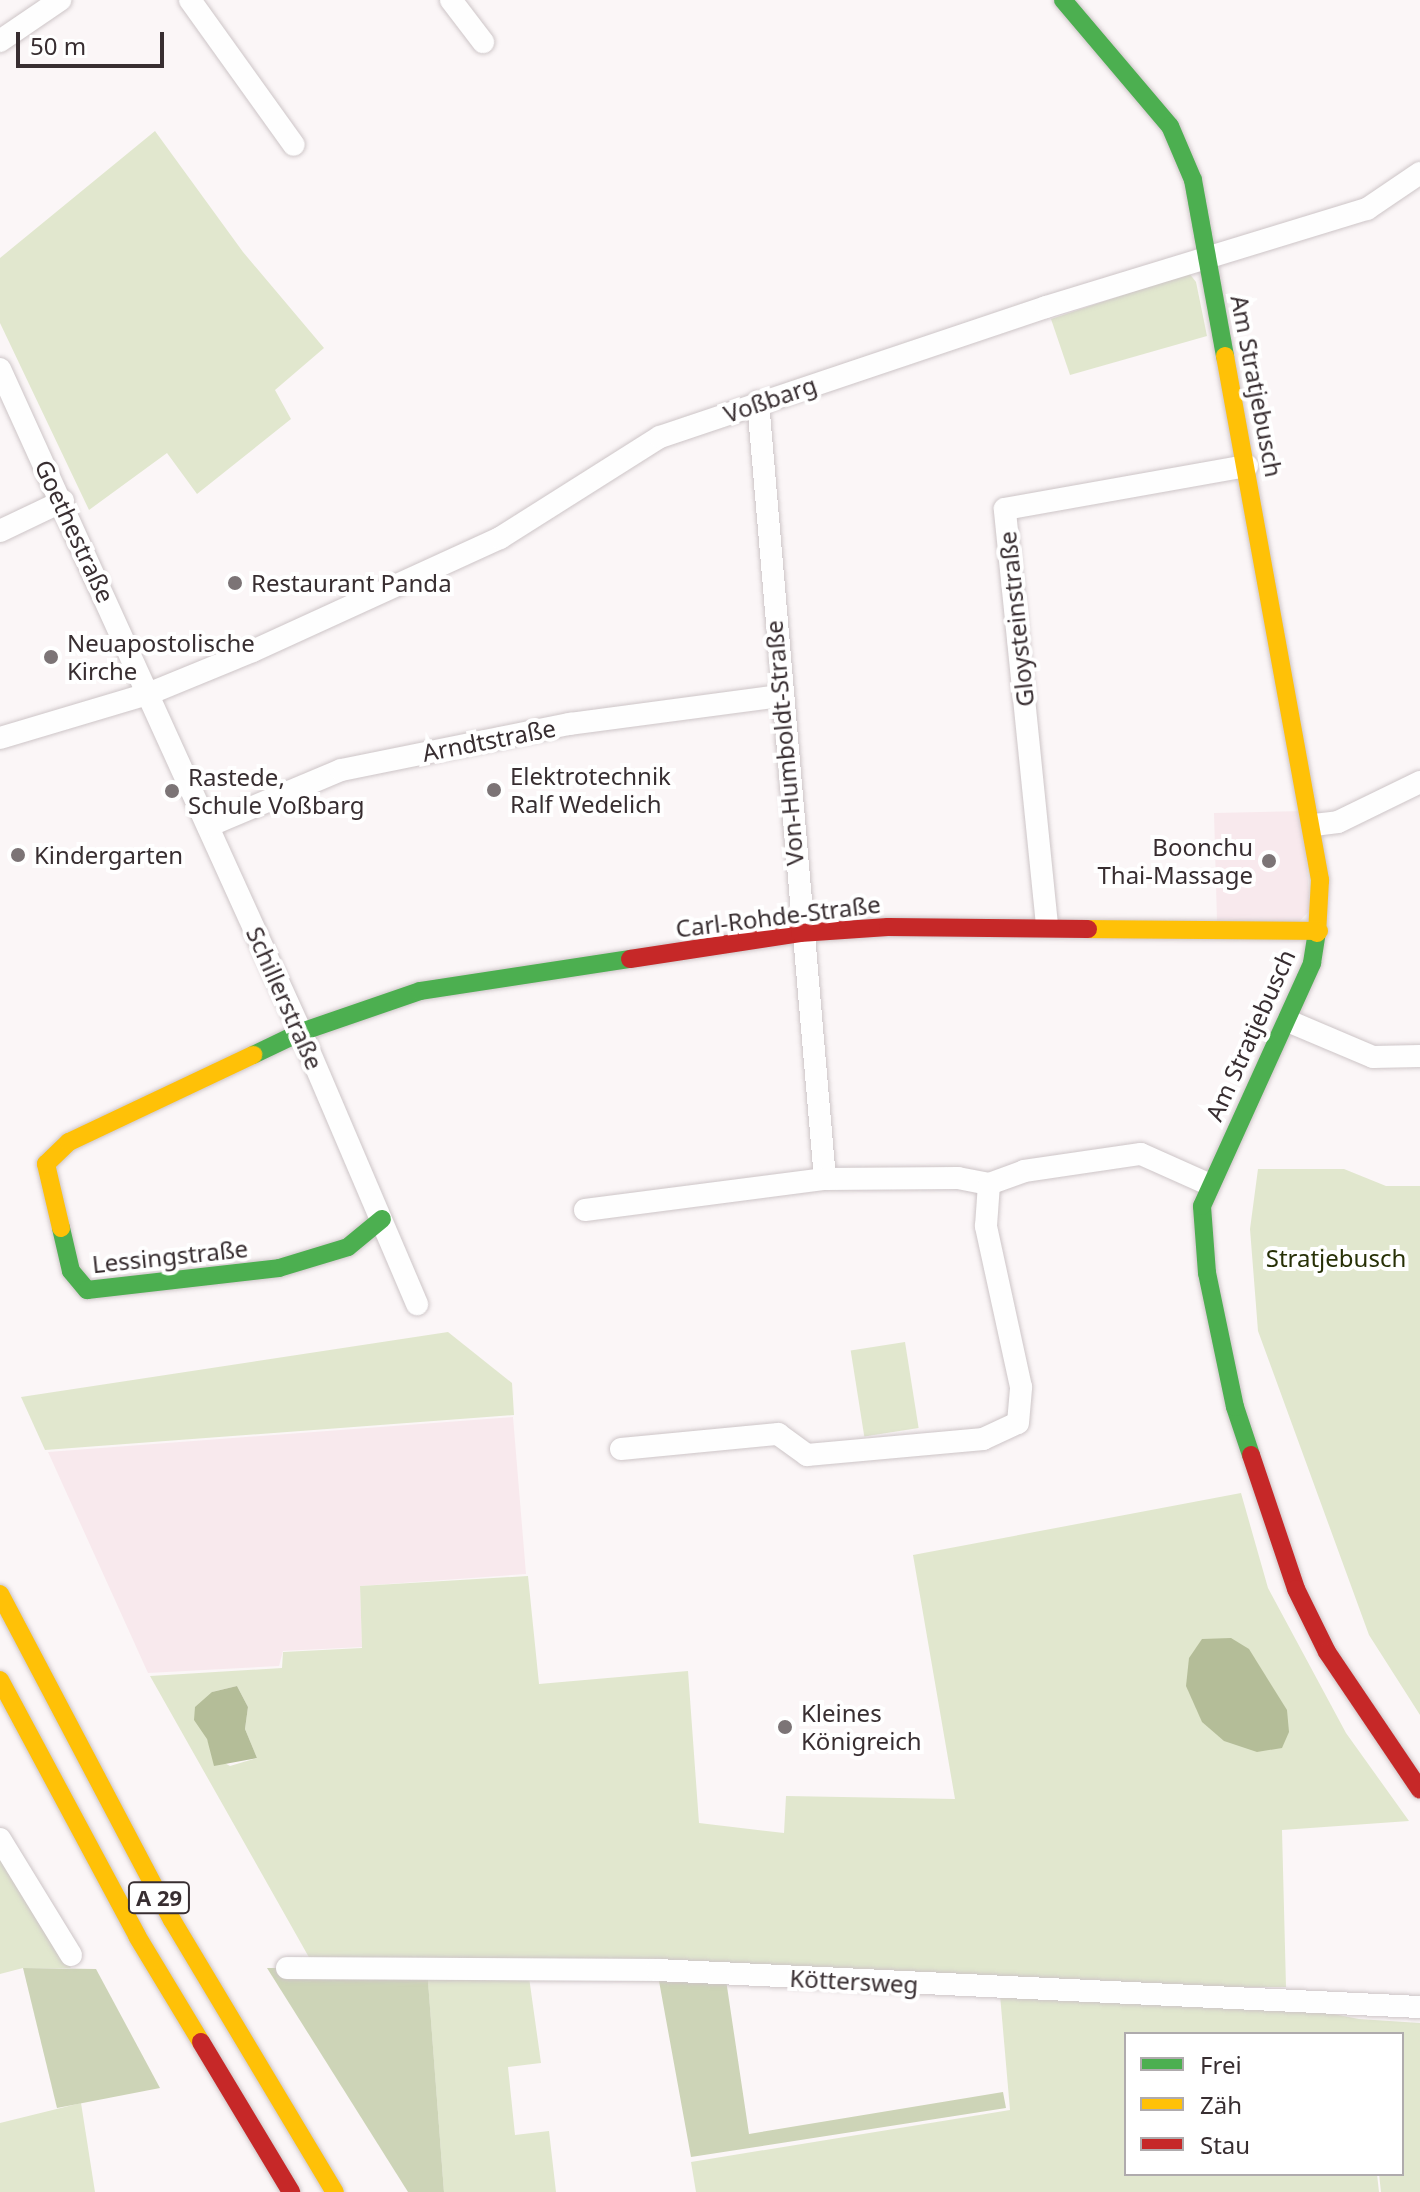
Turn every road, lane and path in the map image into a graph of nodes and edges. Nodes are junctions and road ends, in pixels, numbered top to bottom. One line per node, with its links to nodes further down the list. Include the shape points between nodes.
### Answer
1 (60, 0): 5 (street)
2 (190, 0): 7 (street)
3 (451, 0): 6 (street)
4 (1063, 0): 9 (main road, Am Stratjebusch, via 1170,126 1193,180)
5 (0, 41)
6 (483, 42)
7 (294, 145)
8 (1420, 173): 9 (street, Voßbarg, via 1367,209)
9 (1208, 255): 11 (street, Voßbarg); 12 (main road, Am Stratjebusch)
10 (0, 369): 13 (street, Goethestraße)
11 (758, 402): 15 (street, Voßbarg, via 660,437 500,538); 16 (street, Von-Humboldt-Straße)
12 (1247, 466): 19 (main road, Am Stratjebusch); 21 (street, Gloysteinstraße, via 1005,509)
13 (63, 501): 14 (street); 15 (street, Goethestraße)
14 (0, 531)
15 (148, 694): 17 (street, Voßbarg); 20 (street, Schillerstraße)
16 (780, 696): 20 (street, Arndtstraße, via 570,724 341,770); 23 (street, Von-Humboldt-Straße)
17 (0, 738)
18 (1420, 782): 19 (street, via 1338,822)
19 (1314, 825): 22 (main road, Am Stratjebusch, via 1322,908)
20 (208, 826): 25 (street, Schillerstraße)
21 (1047, 925): 22 (main road, Carl-Rohde-Straße); 23 (main road, Carl-Rohde-Straße)
22 (1319, 931): 24 (main road, Am Stratjebusch)
23 (800, 933): 25 (main road, Carl-Rohde-Straße, via 420,991); 27 (street, Von-Humboldt-Straße)
24 (1288, 1021): 26 (street, via 1373,1057); 29 (main road, Am Stratjebusch)
25 (301, 1032): 31 (street, Schillerstraße); 31 (main road, Lessingstraße, via 69,1142 50,1157 47,1185 71,1271 81,1287 102,1291 279,1268 348,1247)
26 (1420, 1056)
27 (825, 1179): 28 (street, via 958,1178); 30 (street)
28 (989, 1184): 29 (street, via 1024,1171 1141,1154); 33 (street, via 986,1226 1021,1387 1018,1423 983,1439 807,1455 778,1434)
29 (1208, 1184): 36 (main road, Am Stratjebusch, via 1202,1206 1207,1273 1235,1407 1296,1589 1327,1652)
30 (585, 1210)
31 (382, 1219): 32 (street, Schillerstraße)
32 (417, 1304)
33 (621, 1449)
34 (0, 1594): 42 (main road, A 29, via 172,1920)
35 (0, 1680): 41 (main road, A 29, via 137,1936)
36 (1420, 1790)
37 (0, 1839): 38 (street)
38 (71, 1955)
39 (287, 1968): 40 (street, Köttersweg, via 671,1971)
40 (1420, 2007)
41 (291, 2192)
42 (335, 2192)

